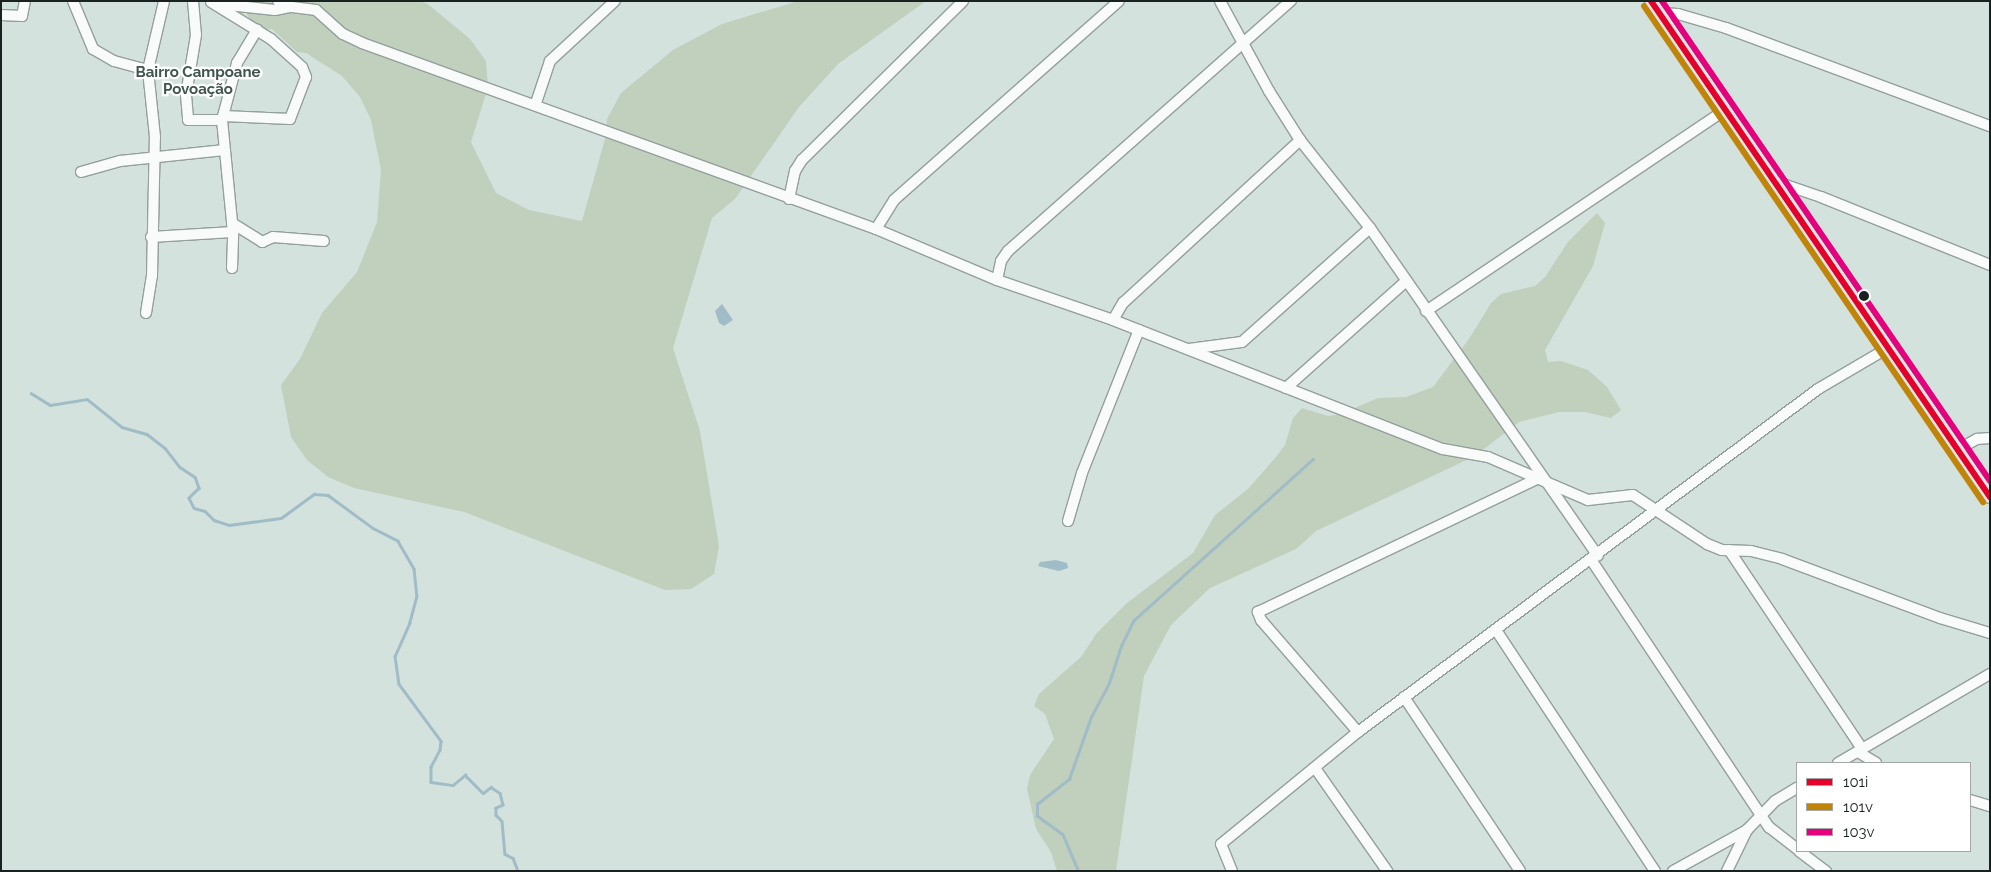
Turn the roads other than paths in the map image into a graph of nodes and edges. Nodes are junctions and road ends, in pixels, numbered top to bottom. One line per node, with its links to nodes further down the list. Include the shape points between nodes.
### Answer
1 (25, 1): 16 (street, via 22,16)
2 (73, 1): 19 (street, via 93,49 114,61)
3 (164, 1): 19 (street)
4 (193, 1): 22 (street, via 196,35 186,95 188,120)
5 (206, 1): 13 (street)
6 (278, 1): 14 (street)
7 (615, 1): 20 (street, via 550,61)
8 (962, 1): 29 (street, via 802,160 795,171)
9 (1118, 1): 32 (street, via 894,200)
10 (1220, 1): 18 (street)
11 (1291, 1): 18 (street)
12 (1651, 1): 15 (main road)
13 (211, 2): 14 (street, via 275,10); 17 (street)
14 (292, 7): 20 (street, via 316,10 343,34 362,43)
15 (1659, 13): 21 (main road); 23 (street, via 1686,15 1743,34)
16 (1, 15)
17 (257, 30): 22 (street, via 237,63); 22 (street, via 302,67 306,77 303,88 290,119)
18 (1245, 43): 24 (street, via 1269,91); 37 (street, via 1008,251 1001,261)
19 (148, 70): 26 (street)
20 (536, 103): 29 (street)
21 (1725, 110): 28 (main road); 39 (street)
22 (223, 118): 25 (street)
23 (1990, 126)
24 (1300, 140): 31 (street); 41 (street, via 1122,303)
25 (224, 150): 26 (street); 30 (street)
26 (154, 158): 27 (street, via 120,161); 33 (street)
27 (81, 172)
28 (1774, 181): 35 (street); 43 (main road)
29 (789, 199): 32 (street)
30 (233, 227): 33 (street); 34 (street, via 262,242 273,237); 36 (street)
31 (1370, 228): 38 (street); 44 (street, via 1242,342)
32 (876, 229): 37 (street)
33 (151, 237): 40 (street, via 152,276)
34 (324, 241)
35 (1990, 265)
36 (232, 268)
37 (997, 280): 41 (street)
38 (1406, 281): 39 (street); 45 (street)
39 (1426, 311): 49 (street)
40 (146, 313)
41 (1113, 320): 42 (street)
42 (1139, 330): 44 (street); 52 (street, via 1082,473)
43 (1888, 348): 47 (main road); 51 (street, via 1834,378)
44 (1186, 349): 45 (street)
45 (1286, 388): 48 (street, via 1443,449 1488,456)
46 (1990, 438): 47 (street, via 1977,439)
47 (1957, 450): 50 (main road)
48 (1537, 479): 49 (street); 59 (street, via 1258,612 1261,620)
49 (1550, 485): 51 (street, via 1588,500 1633,495); 54 (street)
50 (1990, 497)
51 (1656, 510): 53 (street, via 1694,537); 54 (street)
52 (1068, 521)
53 (1728, 550): 56 (street, via 1782,558 1940,618); 60 (street)
54 (1595, 558): 55 (street); 67 (street)
55 (1496, 630): 58 (street); 74 (street)
56 (1990, 633)
57 (1990, 674): 60 (street)
58 (1404, 698): 59 (street); 73 (street)
59 (1358, 732): 63 (street)
60 (1860, 750): 61 (street); 62 (street)
61 (1840, 762)
62 (1875, 762)
63 (1315, 768): 71 (street, via 1221,844); 72 (street)
64 (1796, 789): 67 (street, via 1775,801)
65 (1971, 800): 66 (street)
66 (1990, 806)
67 (1763, 817): 68 (street); 69 (street, via 1775,832)
68 (1747, 830): 75 (street); 76 (street)
69 (1796, 848)
70 (1801, 852): 77 (street)
71 (1232, 871)
72 (1387, 871)
73 (1520, 871)
74 (1655, 871)
75 (1673, 871)
76 (1727, 871)
77 (1826, 871)

